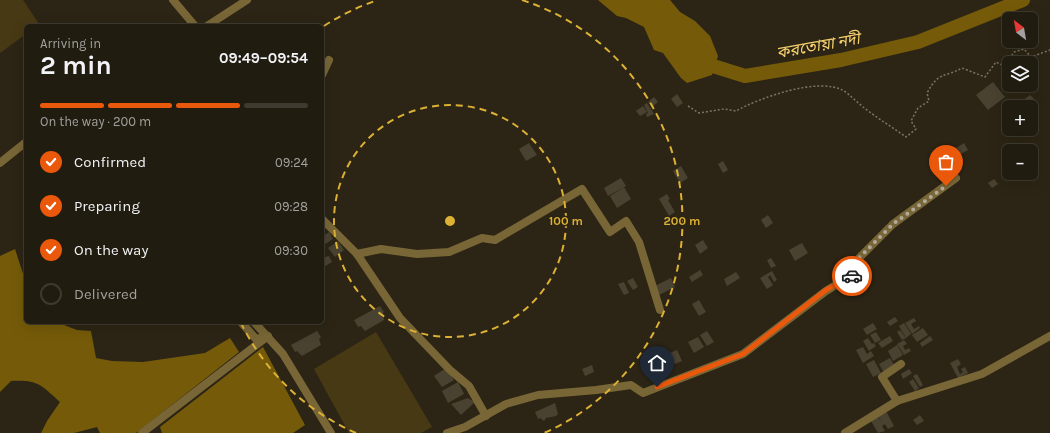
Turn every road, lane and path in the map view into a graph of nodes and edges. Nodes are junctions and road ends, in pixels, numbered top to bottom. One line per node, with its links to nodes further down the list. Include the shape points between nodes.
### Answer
1 (173, 0): 3 (street)
2 (247, 0): 4 (street)
3 (193, 24)
4 (209, 24)
5 (1050, 50): 8 (path, via 1031,57 1024,49 1014,52 1007,63 996,62 984,77 962,68 954,73 945,73 933,82 927,93 929,101 918,108 911,121 916,129 906,137 844,91 832,86 796,89 751,103 736,111 724,109 699,113)
6 (330, 60): 7 (street)
7 (324, 71)
8 (688, 106)
9 (24, 144): 10 (street)
10 (0, 163)
11 (956, 178): 21 (street, via 893,224 859,258 860,267 857,272 826,290 743,354 642,393 630,385 538,395 506,404)
12 (324, 221): 13 (street)
13 (357, 254): 14 (street, via 381,249 417,254 449,252 482,238 495,240 582,189 610,232 626,221 645,257); 21 (street, via 400,318 469,386)
14 (660, 310)
15 (243, 324): 17 (street, via 256,339)
16 (256, 324): 17 (street)
17 (268, 336): 22 (street); 23 (street, via 283,354)
18 (1050, 336): 20 (street, via 982,374)
19 (901, 364): 20 (street, via 882,377)
20 (897, 401): 25 (street)
21 (486, 416): 24 (street)
22 (142, 433)
23 (331, 433)
24 (447, 433)
25 (845, 433)

